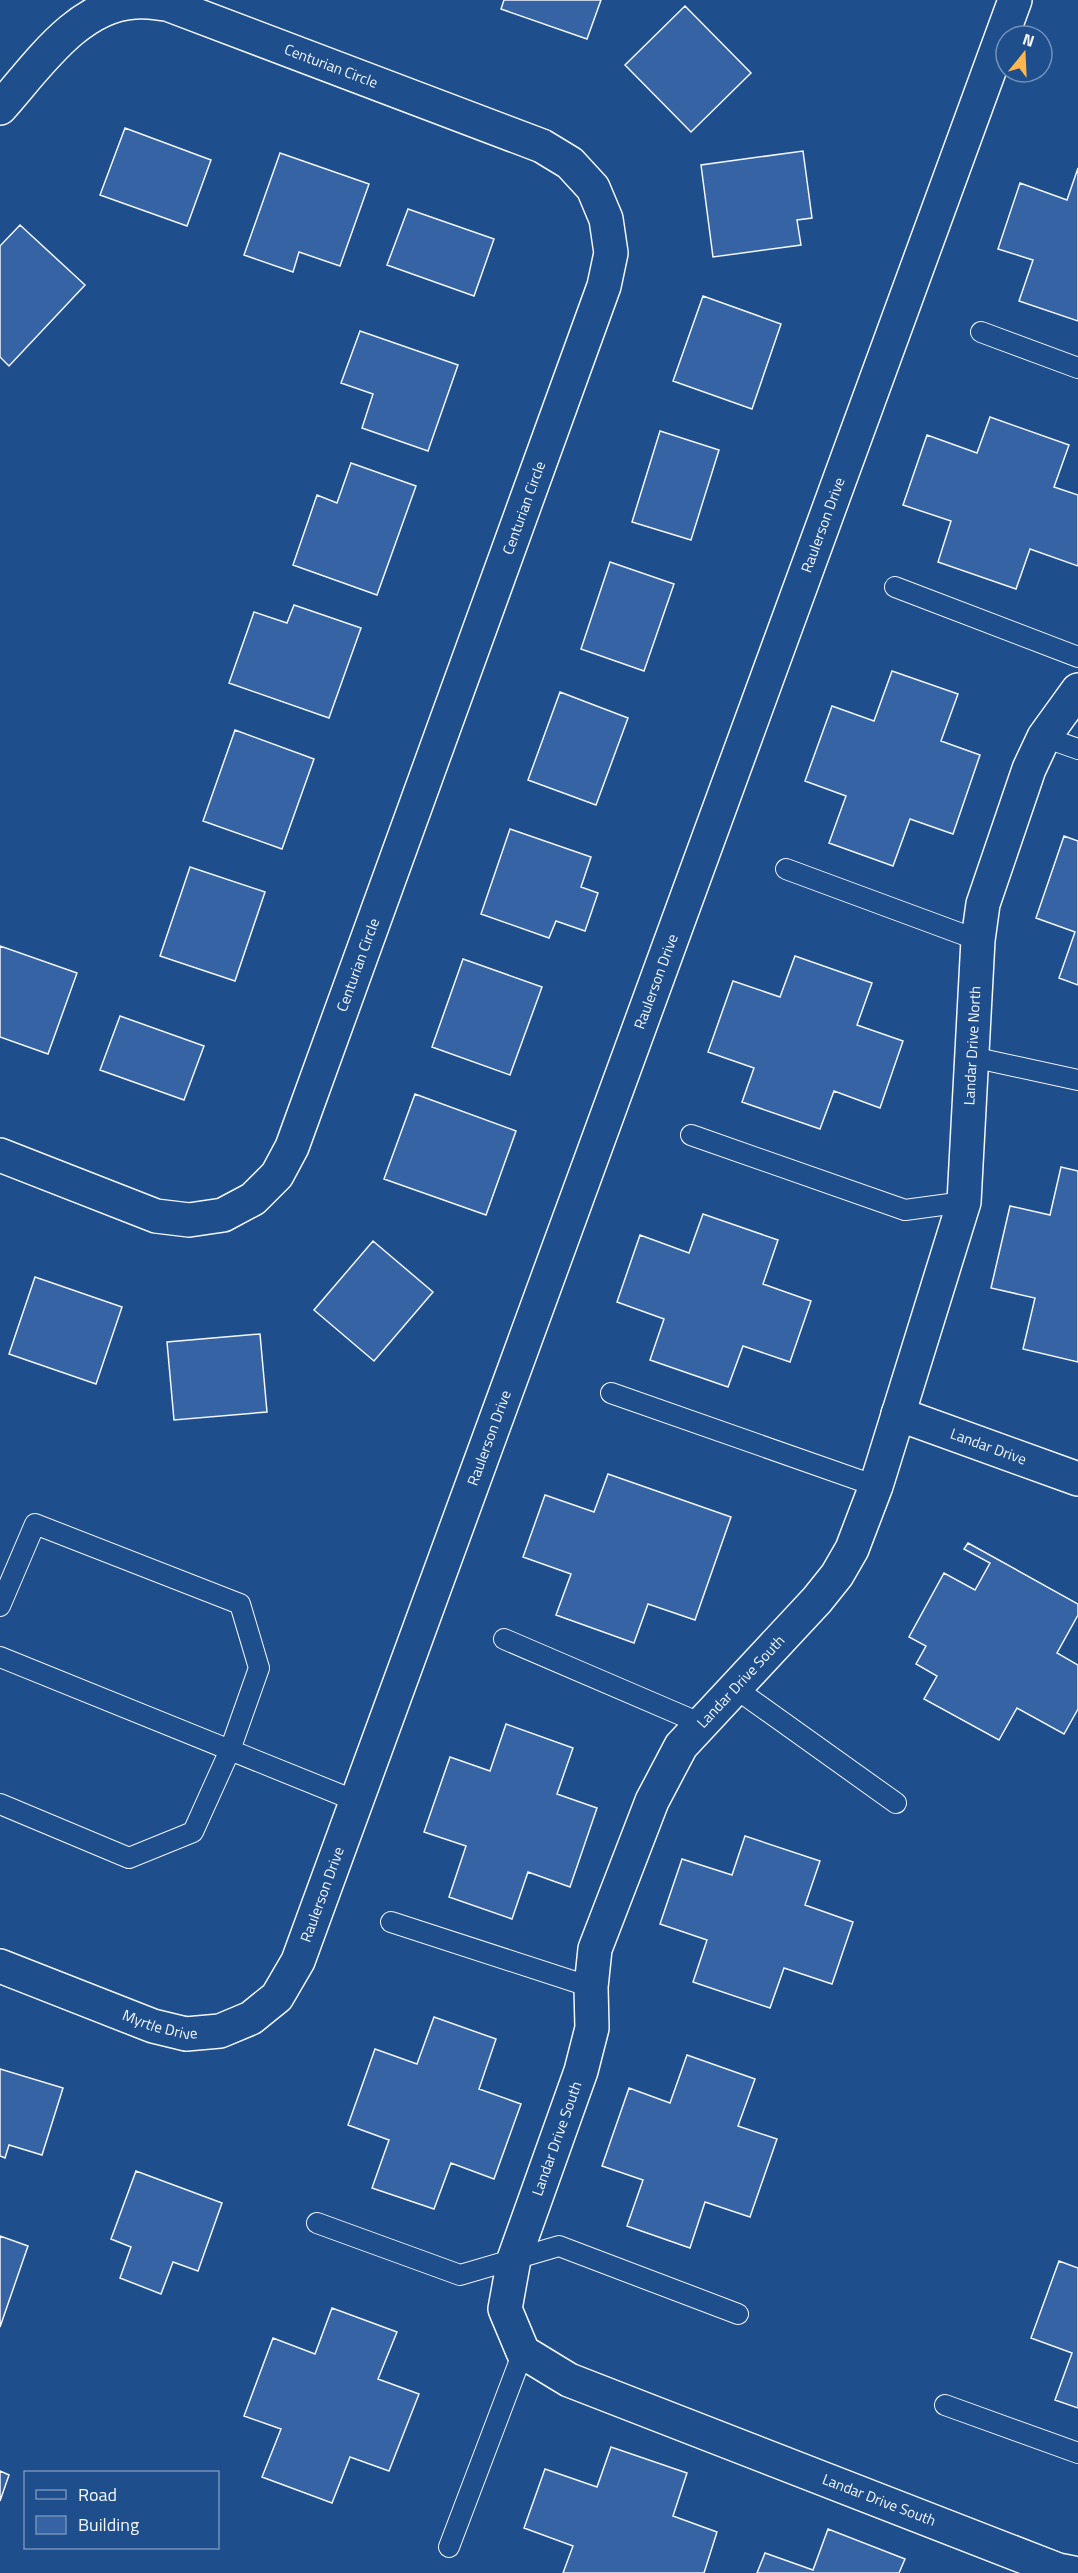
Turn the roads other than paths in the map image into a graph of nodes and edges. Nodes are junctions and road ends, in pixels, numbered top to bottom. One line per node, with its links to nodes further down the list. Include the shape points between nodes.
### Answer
1 (1015, 0): 27 (street, Raulerson Drive)
2 (0, 108): 15 (street, Centurian Circle, via 73,27 101,10 134,2 167,4 542,146 570,163 593,189 606,219 611,253 604,286 495,588 292,1147 277,1175 253,1199 222,1215 189,1220 156,1216)
3 (981, 332): 4 (lane)
4 (1078, 368)
5 (895, 587): 6 (lane)
6 (1078, 657)
7 (1078, 690): 8 (street, Landar Drive North)
8 (1044, 737): 9 (lane); 11 (street, Landar Drive North, via 1029,769 983,904)
9 (1078, 749)
10 (786, 870): 11 (lane)
11 (978, 940): 12 (street, Landar Drive North)
12 (972, 1057): 13 (lane); 16 (street, Landar Drive North)
13 (1078, 1080)
14 (692, 1135): 16 (lane, via 905,1210)
15 (0, 1155)
16 (964, 1202): 18 (street, Landar Drive North)
17 (611, 1393): 20 (lane)
18 (898, 1414): 19 (street, Landar Drive); 20 (street, Landar Drive South)
19 (1078, 1479)
20 (876, 1486): 24 (street, Landar Drive South, via 852,1549 837,1575)
21 (0, 1606): 26 (lane, via 35,1524 240,1605 259,1668)
22 (504, 1639): 25 (lane)
23 (0, 1657): 26 (lane)
24 (735, 1688): 25 (street, Landar Drive South); 28 (lane)
25 (702, 1724): 33 (street, Landar Drive South, via 681,1746 652,1801 595,1949)
26 (230, 1750): 27 (lane); 29 (lane, via 193,1832 129,1858)
27 (357, 1801): 31 (street, Raulerson Drive)
28 (896, 1803)
29 (0, 1804)
30 (391, 1922): 33 (lane)
31 (298, 1961): 32 (street, Myrtle Drive, via 277,1997 251,2018 220,2031 186,2034 153,2026)
32 (0, 1966)
33 (591, 1987): 35 (street, Landar Drive South, via 592,2028 581,2071)
34 (317, 2223): 35 (lane, via 460,2275)
35 (514, 2259): 36 (lane, via 559,2246); 37 (street, Landar Drive South, via 505,2309)
36 (738, 2314)
37 (523, 2352): 40 (lane); 41 (street, Landar Drive South, via 569,2380)
38 (945, 2405): 39 (lane)
39 (1078, 2453)
40 (449, 2547)
41 (1062, 2572)

